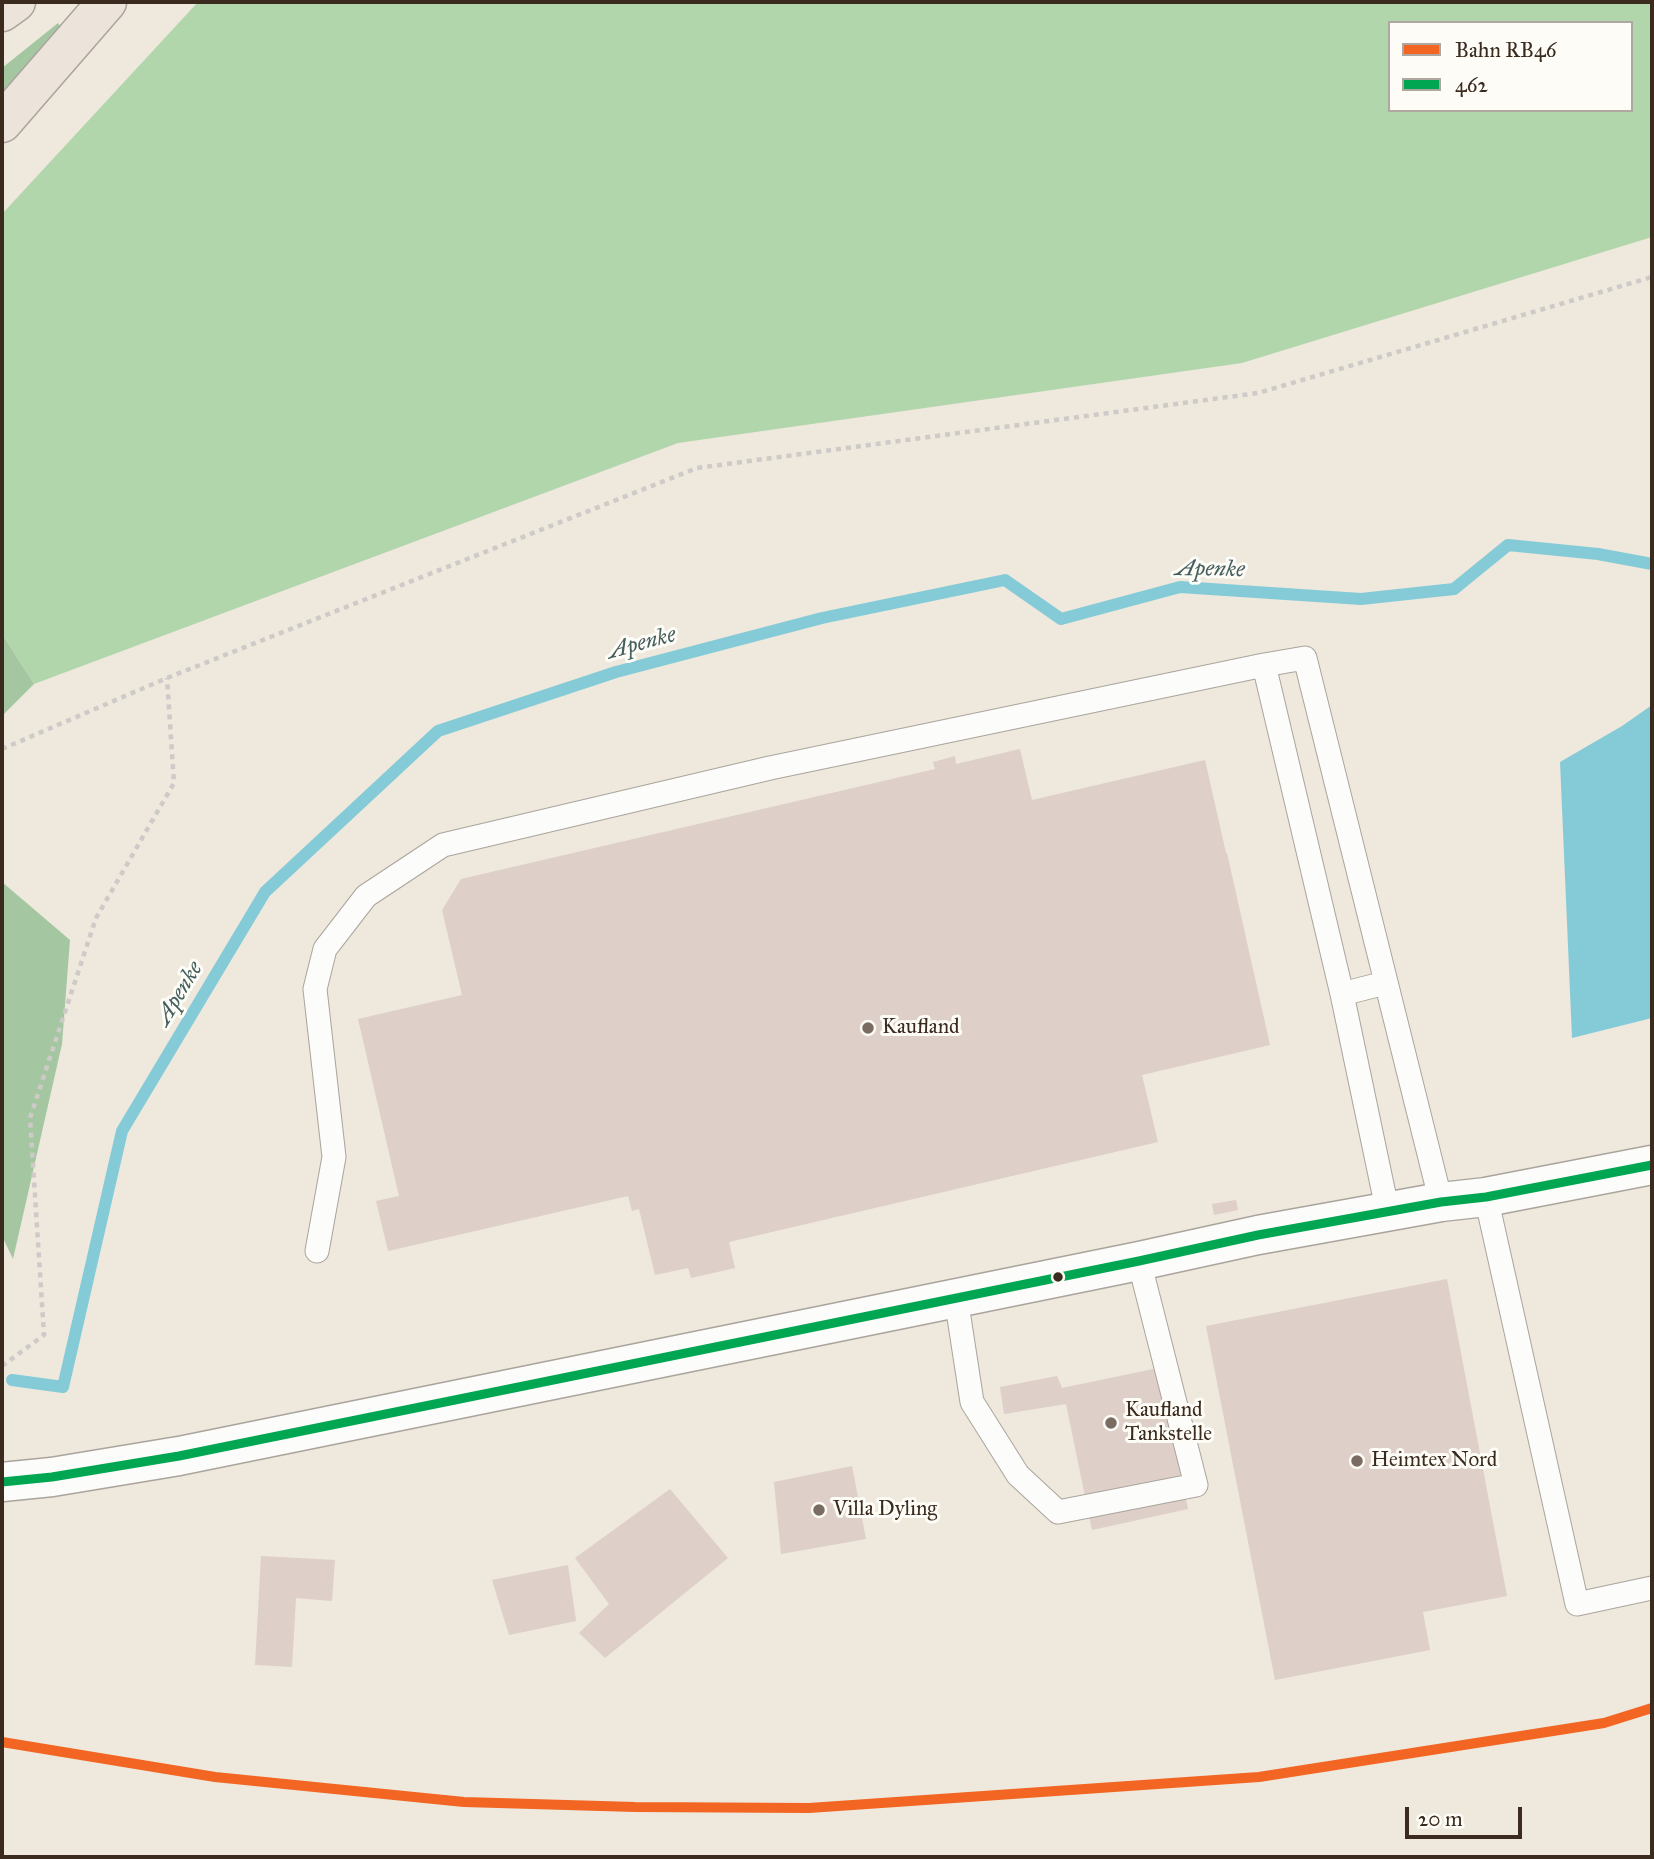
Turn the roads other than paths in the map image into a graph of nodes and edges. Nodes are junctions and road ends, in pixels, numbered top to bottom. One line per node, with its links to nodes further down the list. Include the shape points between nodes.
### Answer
1 (16, 2): 3 (highway)
2 (107, 2): 4 (highway)
3 (2, 12)
4 (2, 123)
5 (1264, 665): 6 (lane, via 1305,658); 7 (lane); 12 (lane, via 770,768 443,845 366,896 325,949 315,989 334,1157)
6 (1385, 983): 7 (lane); 10 (lane)
7 (1342, 994): 11 (lane)
8 (1652, 1165): 9 (street)
9 (1486, 1197): 10 (street); 16 (lane, via 1577,1604)
10 (1441, 1202): 11 (street)
11 (1388, 1213): 13 (street)
12 (317, 1251)
13 (1139, 1261): 14 (street); 14 (lane, via 1196,1485 1058,1512 1018,1475 972,1402)
14 (956, 1298): 15 (street, via 179,1457)
15 (2, 1482)
16 (1652, 1588)

